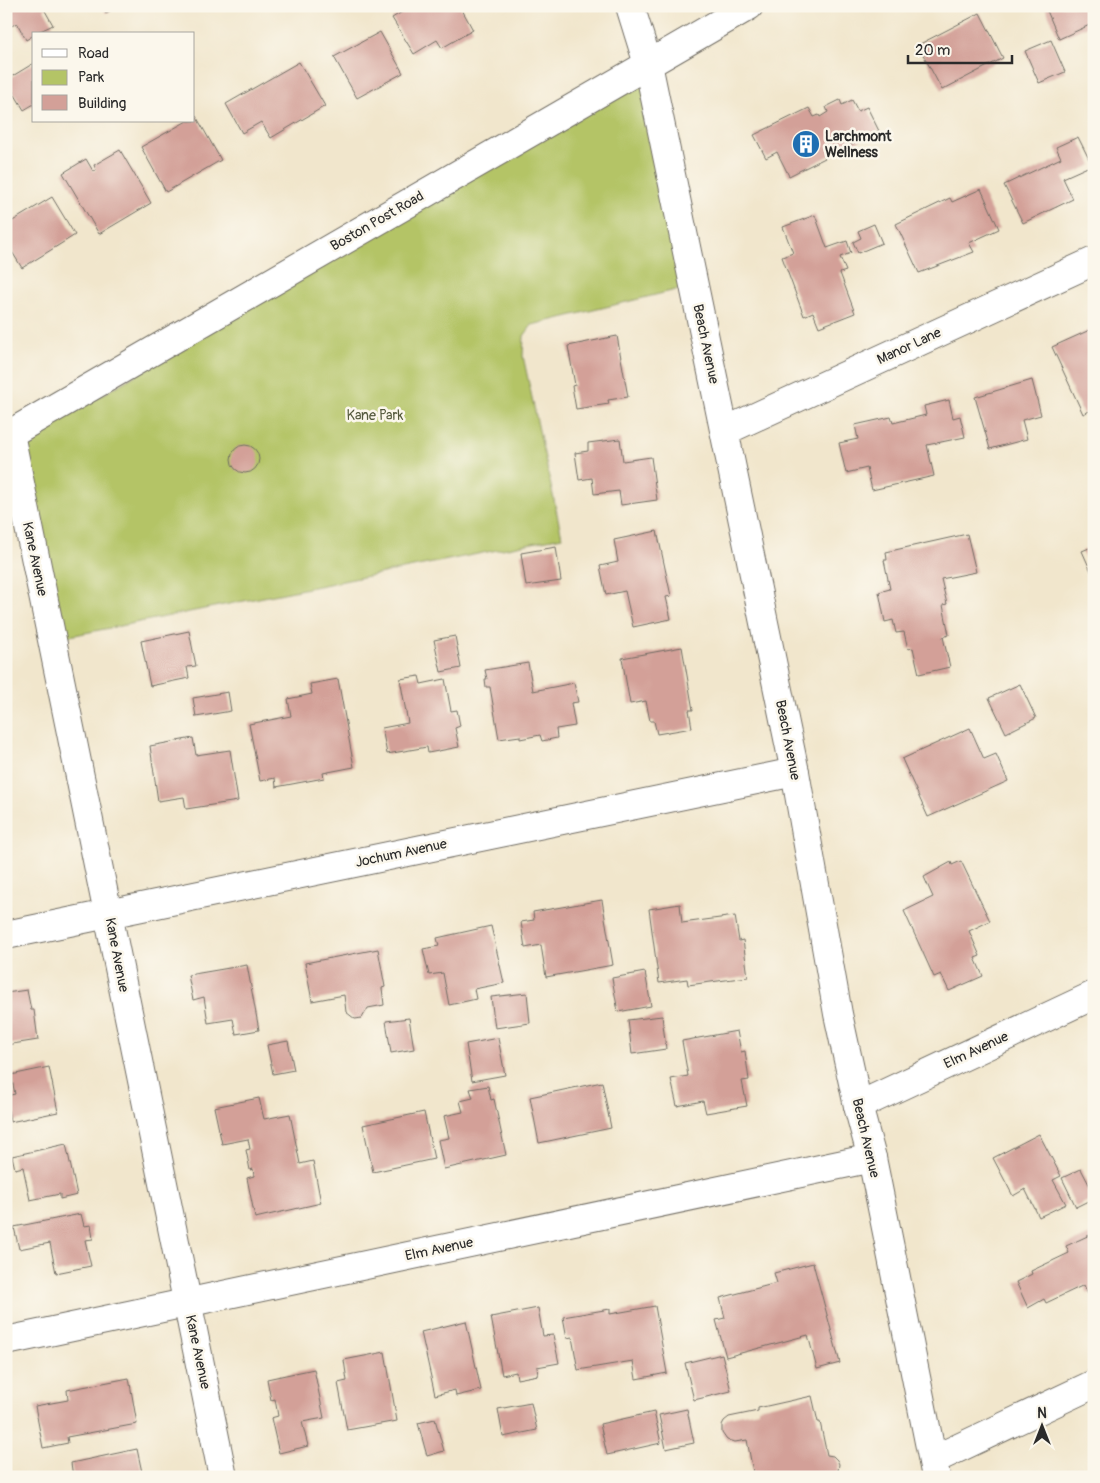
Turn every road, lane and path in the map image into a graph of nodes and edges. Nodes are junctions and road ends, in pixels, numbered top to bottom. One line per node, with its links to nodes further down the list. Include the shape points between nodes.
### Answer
1 (630, 6): 3 (street, Beach Avenue)
2 (749, 6): 3 (street, Boston Post Road)
3 (648, 64): 5 (street, Beach Avenue); 6 (street, Boston Post Road)
4 (1094, 261): 5 (street, Manor Lane)
5 (724, 431): 7 (street, Beach Avenue)
6 (8, 435): 8 (street, Kane Avenue)
7 (795, 772): 8 (street, Jochum Avenue); 11 (street, Beach Avenue, via 838,1014)
8 (109, 913): 9 (street, Jochum Avenue); 13 (street, Kane Avenue)
9 (6, 934)
10 (1094, 995): 11 (street, Elm Avenue)
11 (858, 1106): 12 (street, Beach Avenue)
12 (872, 1158): 13 (street, Elm Avenue); 16 (street, Beach Avenue)
13 (187, 1302): 14 (street, Elm Avenue); 17 (street, Kane Avenue)
14 (6, 1341)
15 (1094, 1384): 16 (street)
16 (935, 1469)
17 (223, 1477)

